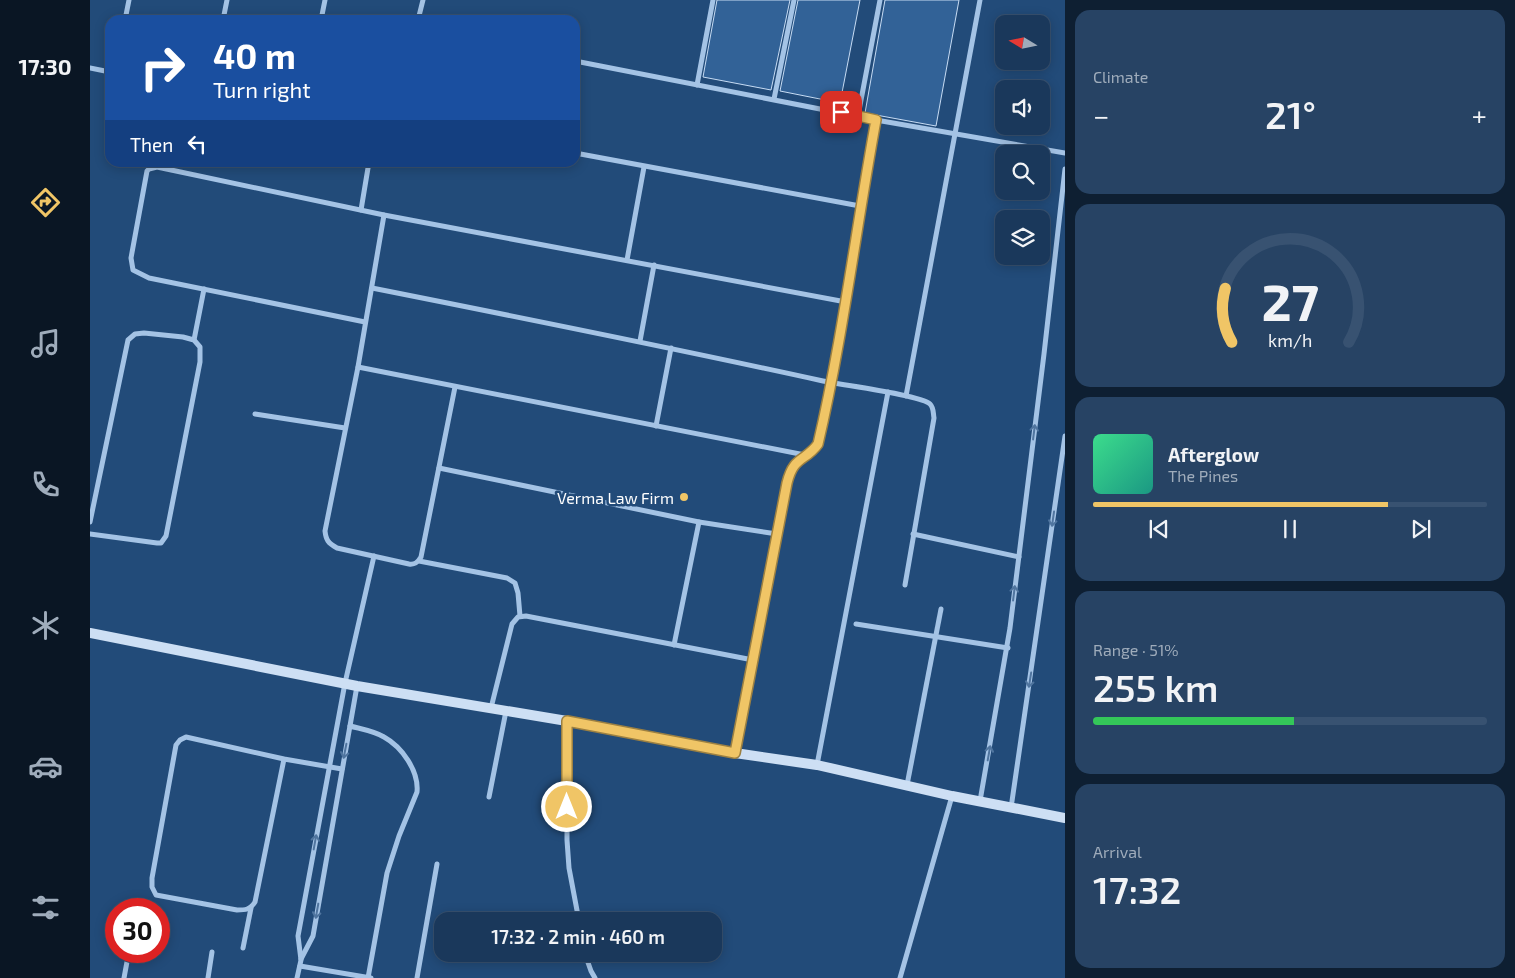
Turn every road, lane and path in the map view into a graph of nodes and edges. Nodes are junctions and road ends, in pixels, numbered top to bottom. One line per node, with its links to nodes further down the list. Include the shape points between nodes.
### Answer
1 (129, 0): 9 (street)
2 (227, 0): 10 (street)
3 (325, 0): 11 (street)
4 (423, 0): 12 (street)
5 (713, 0): 16 (street)
6 (794, 0): 17 (street)
7 (880, 0): 18 (street)
8 (980, 0): 20 (street)
9 (126, 15)
10 (224, 15)
11 (322, 15)
12 (419, 15)
13 (580, 62): 16 (street)
14 (90, 68): 15 (street)
15 (105, 71)
16 (697, 85): 17 (street)
17 (774, 99): 18 (street)
18 (858, 116): 19 (street)
19 (876, 120): 20 (street); 26 (street)
20 (956, 134): 21 (street); 42 (street)
21 (1065, 153)
22 (580, 154): 24 (street)
23 (368, 167): 27 (street)
24 (644, 167): 26 (street); 29 (street)
25 (1065, 169): 55 (street, one-way to 25)
26 (860, 206): 33 (street)
27 (362, 210): 28 (street); 32 (street, via 157,167 149,169 131,258 133,270 149,278)
28 (384, 214): 29 (street); 31 (street)
29 (627, 260): 30 (street)
30 (654, 265): 33 (street); 36 (street)
31 (372, 288): 34 (street); 36 (street)
32 (204, 289): 34 (street); 35 (street)
33 (846, 302): 39 (street)
34 (365, 322): 38 (street)
35 (194, 340): 49 (street, via 144,332 128,340); 51 (street, via 200,347 200,362 164,540 157,543)
36 (640, 341): 37 (street)
37 (672, 348): 39 (street); 44 (street)
38 (358, 367): 40 (street); 45 (street)
39 (832, 383): 41 (street); 47 (street, via 818,444)
40 (455, 386): 44 (street); 48 (street)
41 (888, 392): 42 (street); 74 (street)
42 (906, 396): 53 (street, via 929,403 934,418)
43 (255, 414): 45 (street)
44 (656, 426): 47 (street)
45 (345, 428): 54 (street, via 326,539 337,548)
46 (1065, 436): 81 (street, one-way to 81)
47 (805, 455): 52 (street, via 789,473)
48 (439, 468): 50 (street); 56 (street)
49 (90, 522)
50 (699, 522): 52 (street); 63 (street)
51 (90, 534)
52 (777, 534): 65 (street)
53 (913, 534): 55 (street); 57 (street)
54 (374, 556): 56 (street, via 412,565); 66 (street)
55 (1019, 557): 64 (street, one-way to 55)
56 (419, 561): 59 (street, via 507,578 515,583)
57 (906, 585)
58 (941, 609): 62 (street)
59 (520, 616): 63 (street); 68 (street, via 512,624)
60 (856, 624): 62 (street)
61 (90, 633): 66 (street)
62 (935, 637): 64 (street); 77 (street)
63 (674, 645): 65 (street)
64 (1008, 648): 80 (street, one-way to 64)
65 (753, 660): 72 (street)
66 (345, 683): 67 (street); 75 (street)
67 (357, 686): 68 (street); 71 (street)
68 (491, 708): 69 (street)
69 (506, 711): 70 (street); 79 (street)
70 (567, 721): 72 (street); 85 (street, via 567,840)
71 (350, 726): 76 (street, one-way to 76); 94 (street, via 384,737 395,746 409,762 418,785 387,873)
72 (735, 753): 74 (street)
73 (284, 759): 75 (street); 84 (street, via 255,902); 84 (street, via 186,737 176,745 152,887 156,895 237,910)
74 (817, 765): 77 (street)
75 (328, 767): 76 (street); 90 (street, one-way to 75, via 298,936)
76 (342, 769): 90 (street, one-way to 90, via 312,936)
77 (907, 786): 78 (street)
78 (952, 796): 80 (street); 97 (street)
79 (489, 797)
80 (980, 801): 81 (street)
81 (1011, 808): 82 (street)
82 (1065, 818)
83 (437, 864): 95 (street)
84 (251, 908): 86 (street)
85 (577, 912)
86 (243, 948)
87 (212, 952): 92 (street)
88 (588, 962): 96 (street)
89 (127, 963): 91 (street)
90 (300, 963): 93 (street); 94 (street)
91 (124, 978)
92 (208, 978)
93 (297, 978)
94 (369, 978)
95 (417, 978)
96 (595, 978)
97 (900, 978)

